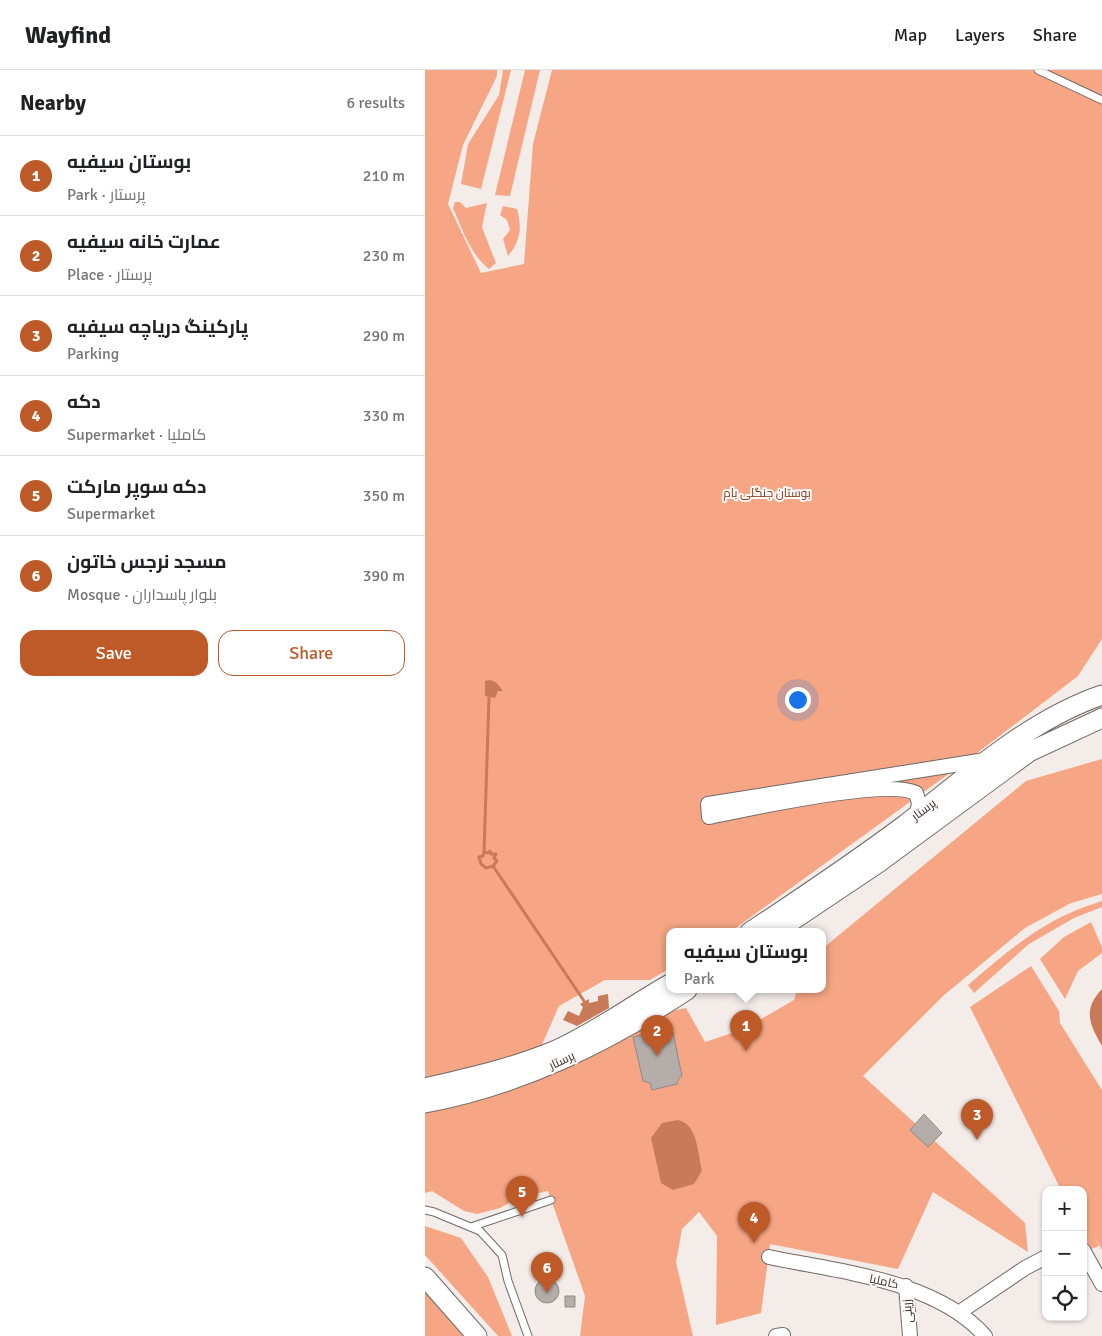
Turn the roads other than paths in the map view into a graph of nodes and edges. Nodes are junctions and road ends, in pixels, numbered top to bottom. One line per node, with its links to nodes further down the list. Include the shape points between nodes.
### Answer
1 (1038, 70): 2 (lane)
2 (1102, 100)
3 (1102, 694): 5 (main road, پرستار, via 1047,721)
4 (1102, 718): 8 (main road, پرستار, via 1029,752 879,863)
5 (989, 759): 6 (main road, پرستار); 6 (street, via 708,804 709,817 773,803 879,789 907,789 916,794 919,803)
6 (917, 814): 7 (main road, پرستار, via 822,884)
7 (755, 928)
8 (781, 928)
9 (666, 987): 11 (main road, پرستار, via 611,1021 554,1050 491,1072)
10 (682, 993): 12 (main road, پرستار, via 617,1033 548,1067 460,1096)
11 (425, 1088)
12 (425, 1103)
13 (551, 1200): 15 (lane)
14 (425, 1210): 15 (lane)
15 (471, 1227): 24 (lane, via 480,1231 502,1255)
16 (769, 1257): 21 (street, کاملیا)
17 (1087, 1257): 20 (street)
18 (1042, 1259): 22 (street)
19 (425, 1277): 23 (main road)
20 (1102, 1284)
21 (905, 1286): 22 (street, کاملیا); 25 (street, زرینی)
22 (960, 1312): 26 (street, کاملیا)
23 (477, 1336)
24 (528, 1336)
25 (910, 1336)
26 (985, 1336)

